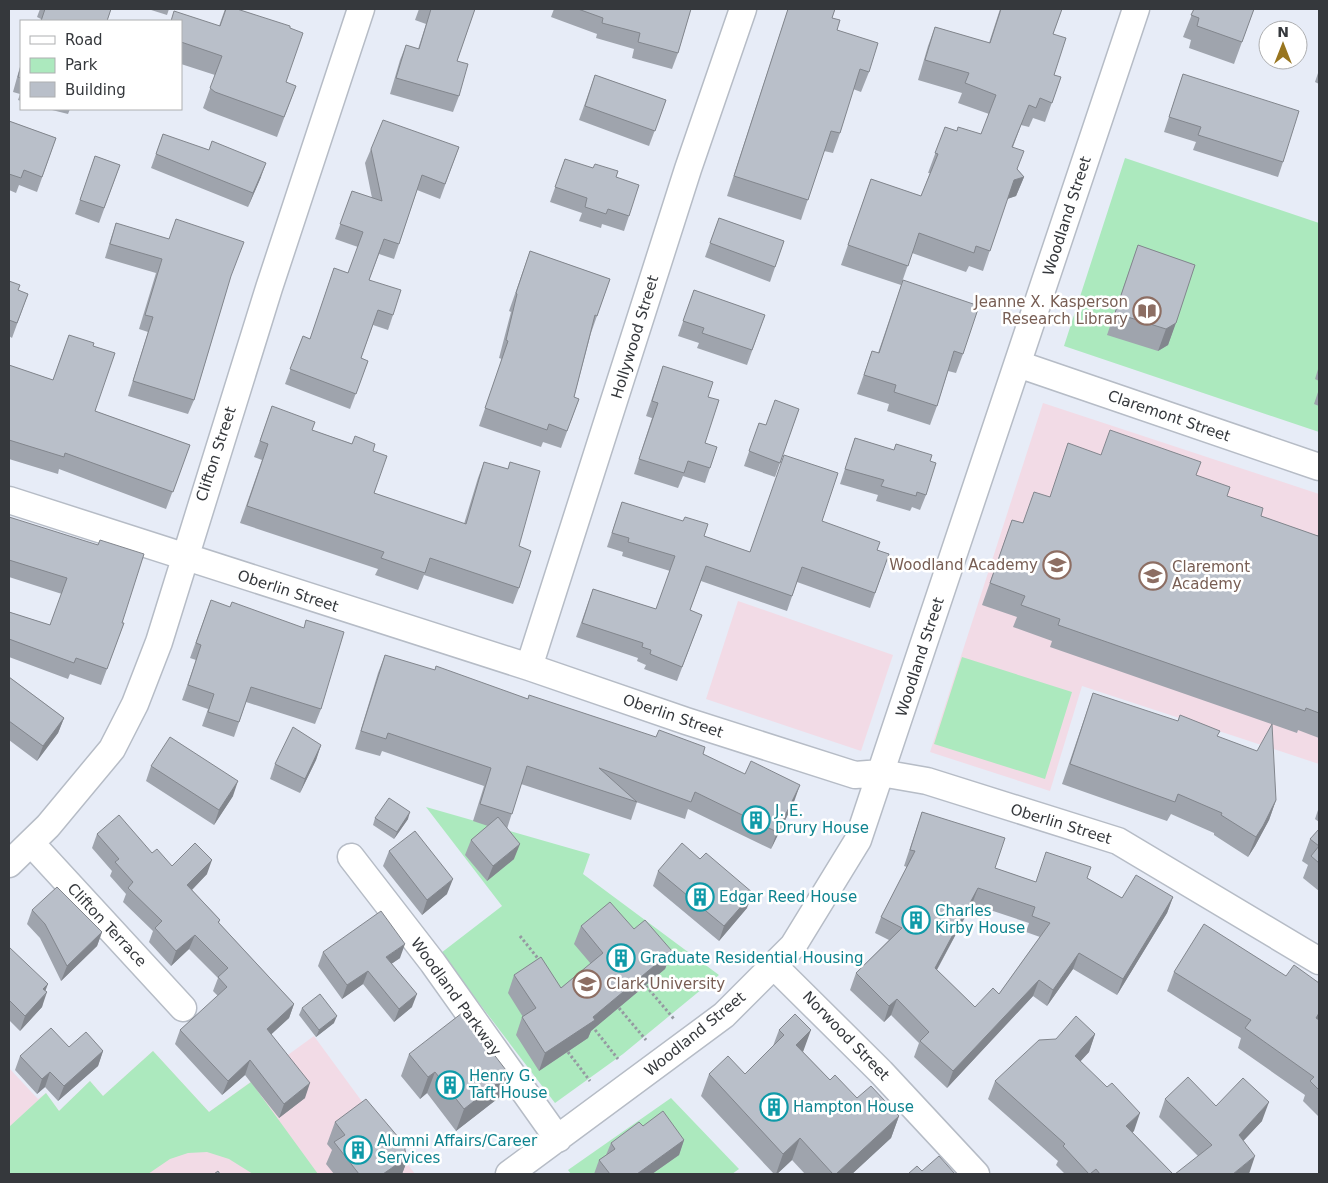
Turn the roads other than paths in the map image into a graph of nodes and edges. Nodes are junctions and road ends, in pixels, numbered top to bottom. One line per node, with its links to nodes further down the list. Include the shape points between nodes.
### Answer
1 (361, 9): 7 (street, Clifton Street)
2 (744, 9): 8 (street, Hollywood Street, via 688,168)
3 (1136, 9): 4 (street, Woodland Street)
4 (1018, 364): 5 (street, Claremont Street); 9 (street, Woodland Street)
5 (1319, 467)
6 (9, 500): 7 (street, Oberlin Street)
7 (184, 558): 8 (street, Oberlin Street); 10 (street, Clifton Street, via 159,642 135,704 112,749)
8 (529, 667): 9 (street, Oberlin Street, via 855,775)
9 (881, 773): 13 (street, Oberlin Street, via 927,781 1118,841); 14 (street, Woodland Street, via 858,840 793,946)
10 (31, 842): 12 (street, Clifton Street); 15 (street, Clifton Terrace)
11 (351, 857): 16 (street, Woodland Parkway, via 433,963)
12 (9, 864)
13 (1319, 961)
14 (774, 966): 16 (street, Woodland Street, via 724,1015); 19 (street, Norwood Street, via 881,1072)
15 (184, 1008)
16 (558, 1139): 17 (street, Woodland Street)
17 (536, 1166): 18 (street, Woodland Street)
18 (509, 1174)
19 (976, 1174)

